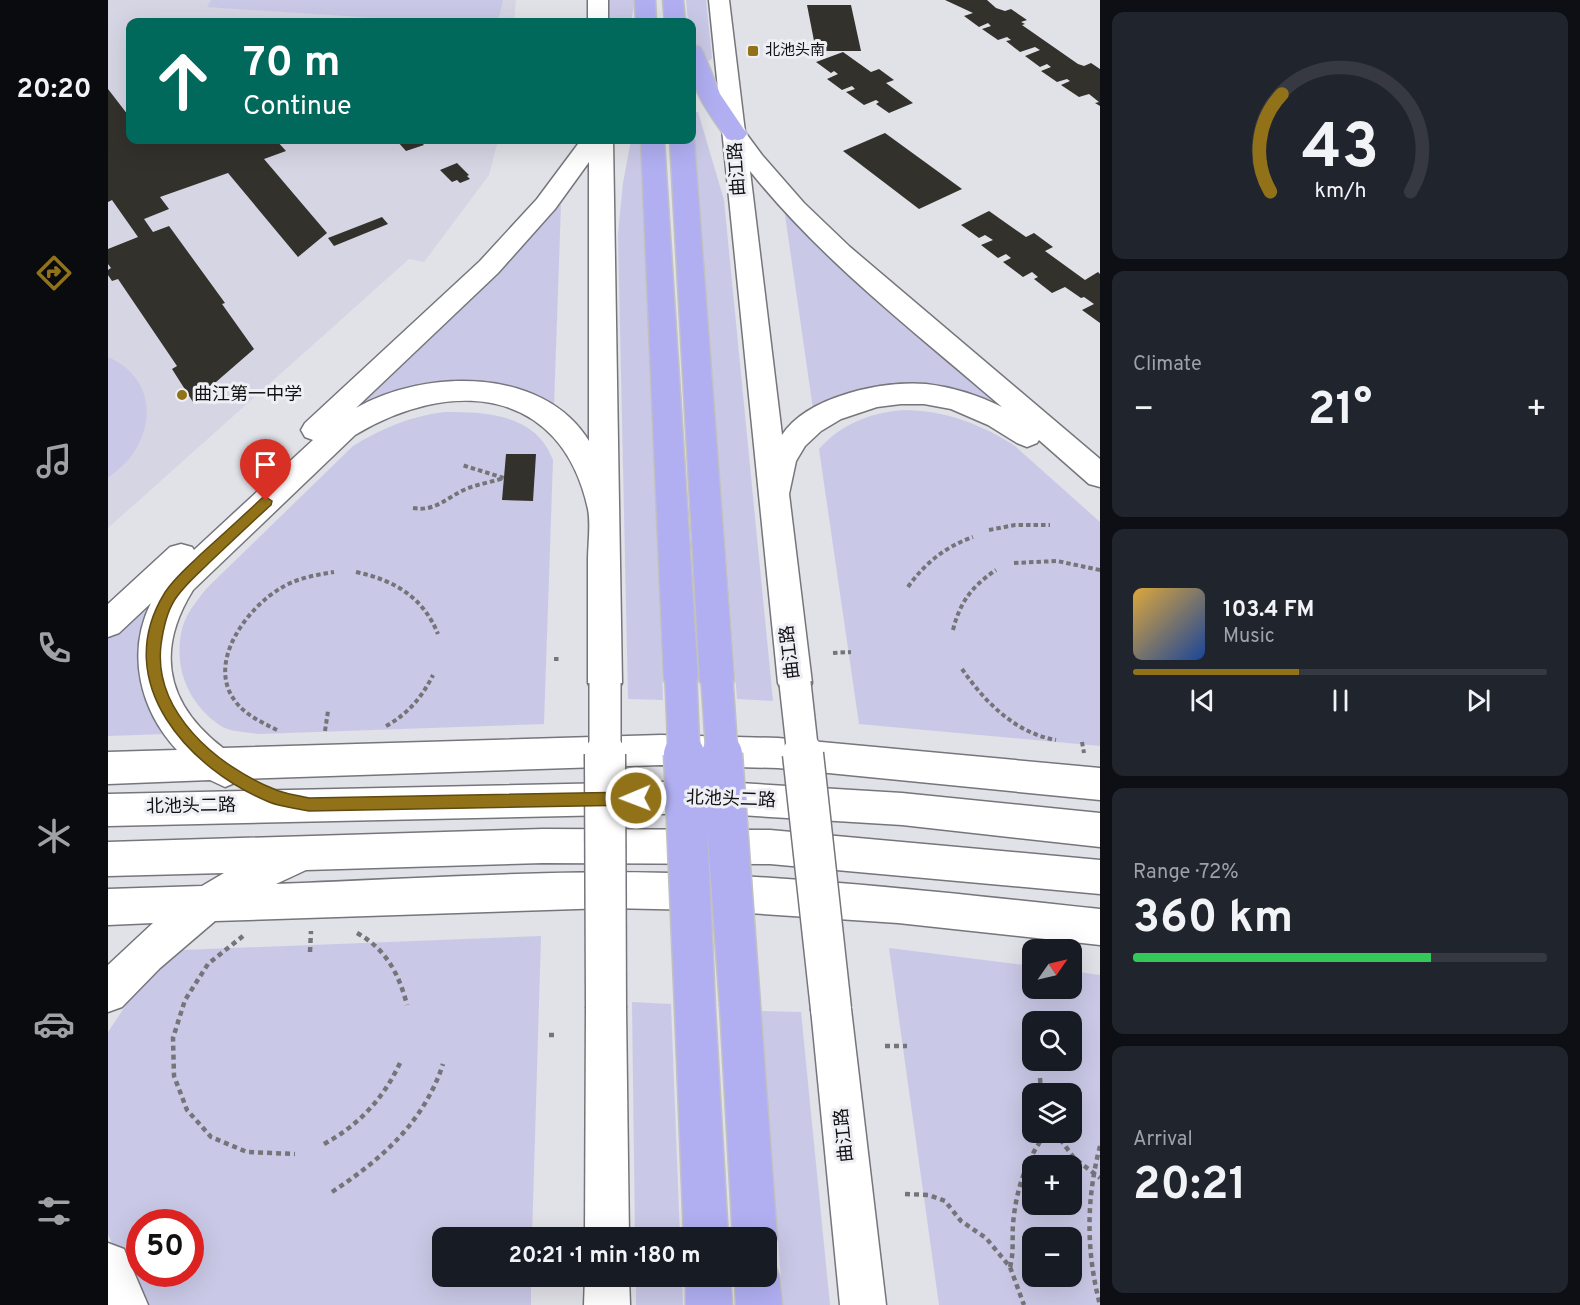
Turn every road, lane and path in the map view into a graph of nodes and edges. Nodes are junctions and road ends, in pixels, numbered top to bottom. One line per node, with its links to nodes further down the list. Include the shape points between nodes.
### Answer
1 (598, 0): 3 (main road)
2 (719, 0): 5 (main road, 曲江路)
3 (598, 18)
4 (696, 62): 5 (highway, via 709,94)
5 (735, 134): 11 (main road, via 749,156 828,241); 15 (main road, 曲江路)
6 (590, 144): 25 (main road, via 546,204 489,267)
7 (601, 144): 14 (main road)
8 (652, 144): 73 (highway, bridge)
9 (682, 144): 74 (highway, bridge)
10 (462, 465): 13 (path, via 504,478 467,488 433,509)
11 (1100, 476)
12 (1100, 500): 15 (main road, via 1029,437 991,412 944,397 904,393 844,406 803,432 783,456)
13 (413, 508)
14 (604, 511): 39 (main road, via 586,463 568,433 539,410 507,396 473,390 415,396 381,408 346,428 182,581 161,614 153,656 154,678 174,719); 72 (main road, bridge)
15 (775, 514): 82 (main road, 曲江路, bridge)
16 (1050, 525): 17 (path, via 1022,524)
17 (989, 530)
18 (973, 537): 24 (path, via 936,555)
19 (1014, 563): 21 (path, via 1048,559)
20 (996, 570): 26 (path, via 965,596)
21 (1100, 570)
22 (334, 572): 36 (path, via 301,579 270,596 247,619 229,648 224,675 227,689 249,716)
23 (356, 572): 27 (path, via 384,578 410,593)
24 (908, 587)
25 (108, 624)
26 (953, 630)
27 (438, 634)
28 (832, 652): 29 (path)
29 (851, 652)
30 (554, 659): 31 (path)
31 (561, 659)
32 (962, 669): 38 (path, via 999,712 1033,733)
33 (433, 675): 35 (path, via 410,710)
34 (328, 711): 37 (path)
35 (382, 728)
36 (281, 732)
37 (324, 737)
38 (1056, 740)
39 (216, 764): 40 (main road); 41 (main road, via 661,750 778,753); 42 (main road, via 273,796)
40 (108, 768)
41 (1100, 784)
42 (309, 805): 43 (main road, 北池头二路); 44 (main road, 北池头二路, via 707,797 902,809)
43 (108, 810)
44 (1100, 830)
45 (319, 852): 46 (main road); 47 (main road, via 543,846 770,847); 48 (main road, via 283,862)
46 (108, 859)
47 (1100, 877)
48 (207, 904): 49 (main road); 50 (main road, via 620,890 702,892 898,905); 55 (main road)
49 (108, 907)
50 (1100, 927)
51 (348, 928): 56 (path, via 366,937 390,961)
52 (311, 930): 54 (path)
53 (249, 933): 67 (path, via 231,943 203,969 182,1002 172,1039 173,1077 189,1113 217,1140 254,1154)
54 (310, 952)
55 (108, 993)
56 (407, 1005)
57 (885, 1046): 58 (path)
58 (907, 1046)
59 (400, 1063): 65 (path, via 373,1108)
60 (443, 1064): 70 (path, via 429,1102 393,1145)
61 (1040, 1078): 62 (path)
62 (1040, 1083)
63 (1040, 1143): 76 (path, via 1020,1180)
64 (1062, 1143): 68 (path)
65 (324, 1144)
66 (1100, 1146): 68 (path)
67 (295, 1154)
68 (1093, 1174): 69 (path); 84 (path, via 1087,1220 1088,1251)
69 (1100, 1178)
70 (332, 1192)
71 (905, 1194): 76 (path, via 929,1195 945,1201 962,1221 986,1238)
72 (606, 1227)
73 (705, 1227)
74 (754, 1227)
75 (108, 1265): 79 (main road)
76 (1010, 1267): 83 (path)
77 (708, 1287): 80 (highway)
78 (758, 1287): 81 (highway)
79 (125, 1305)
80 (709, 1305)
81 (759, 1305)
82 (863, 1305)
83 (1024, 1305)
84 (1100, 1305)

